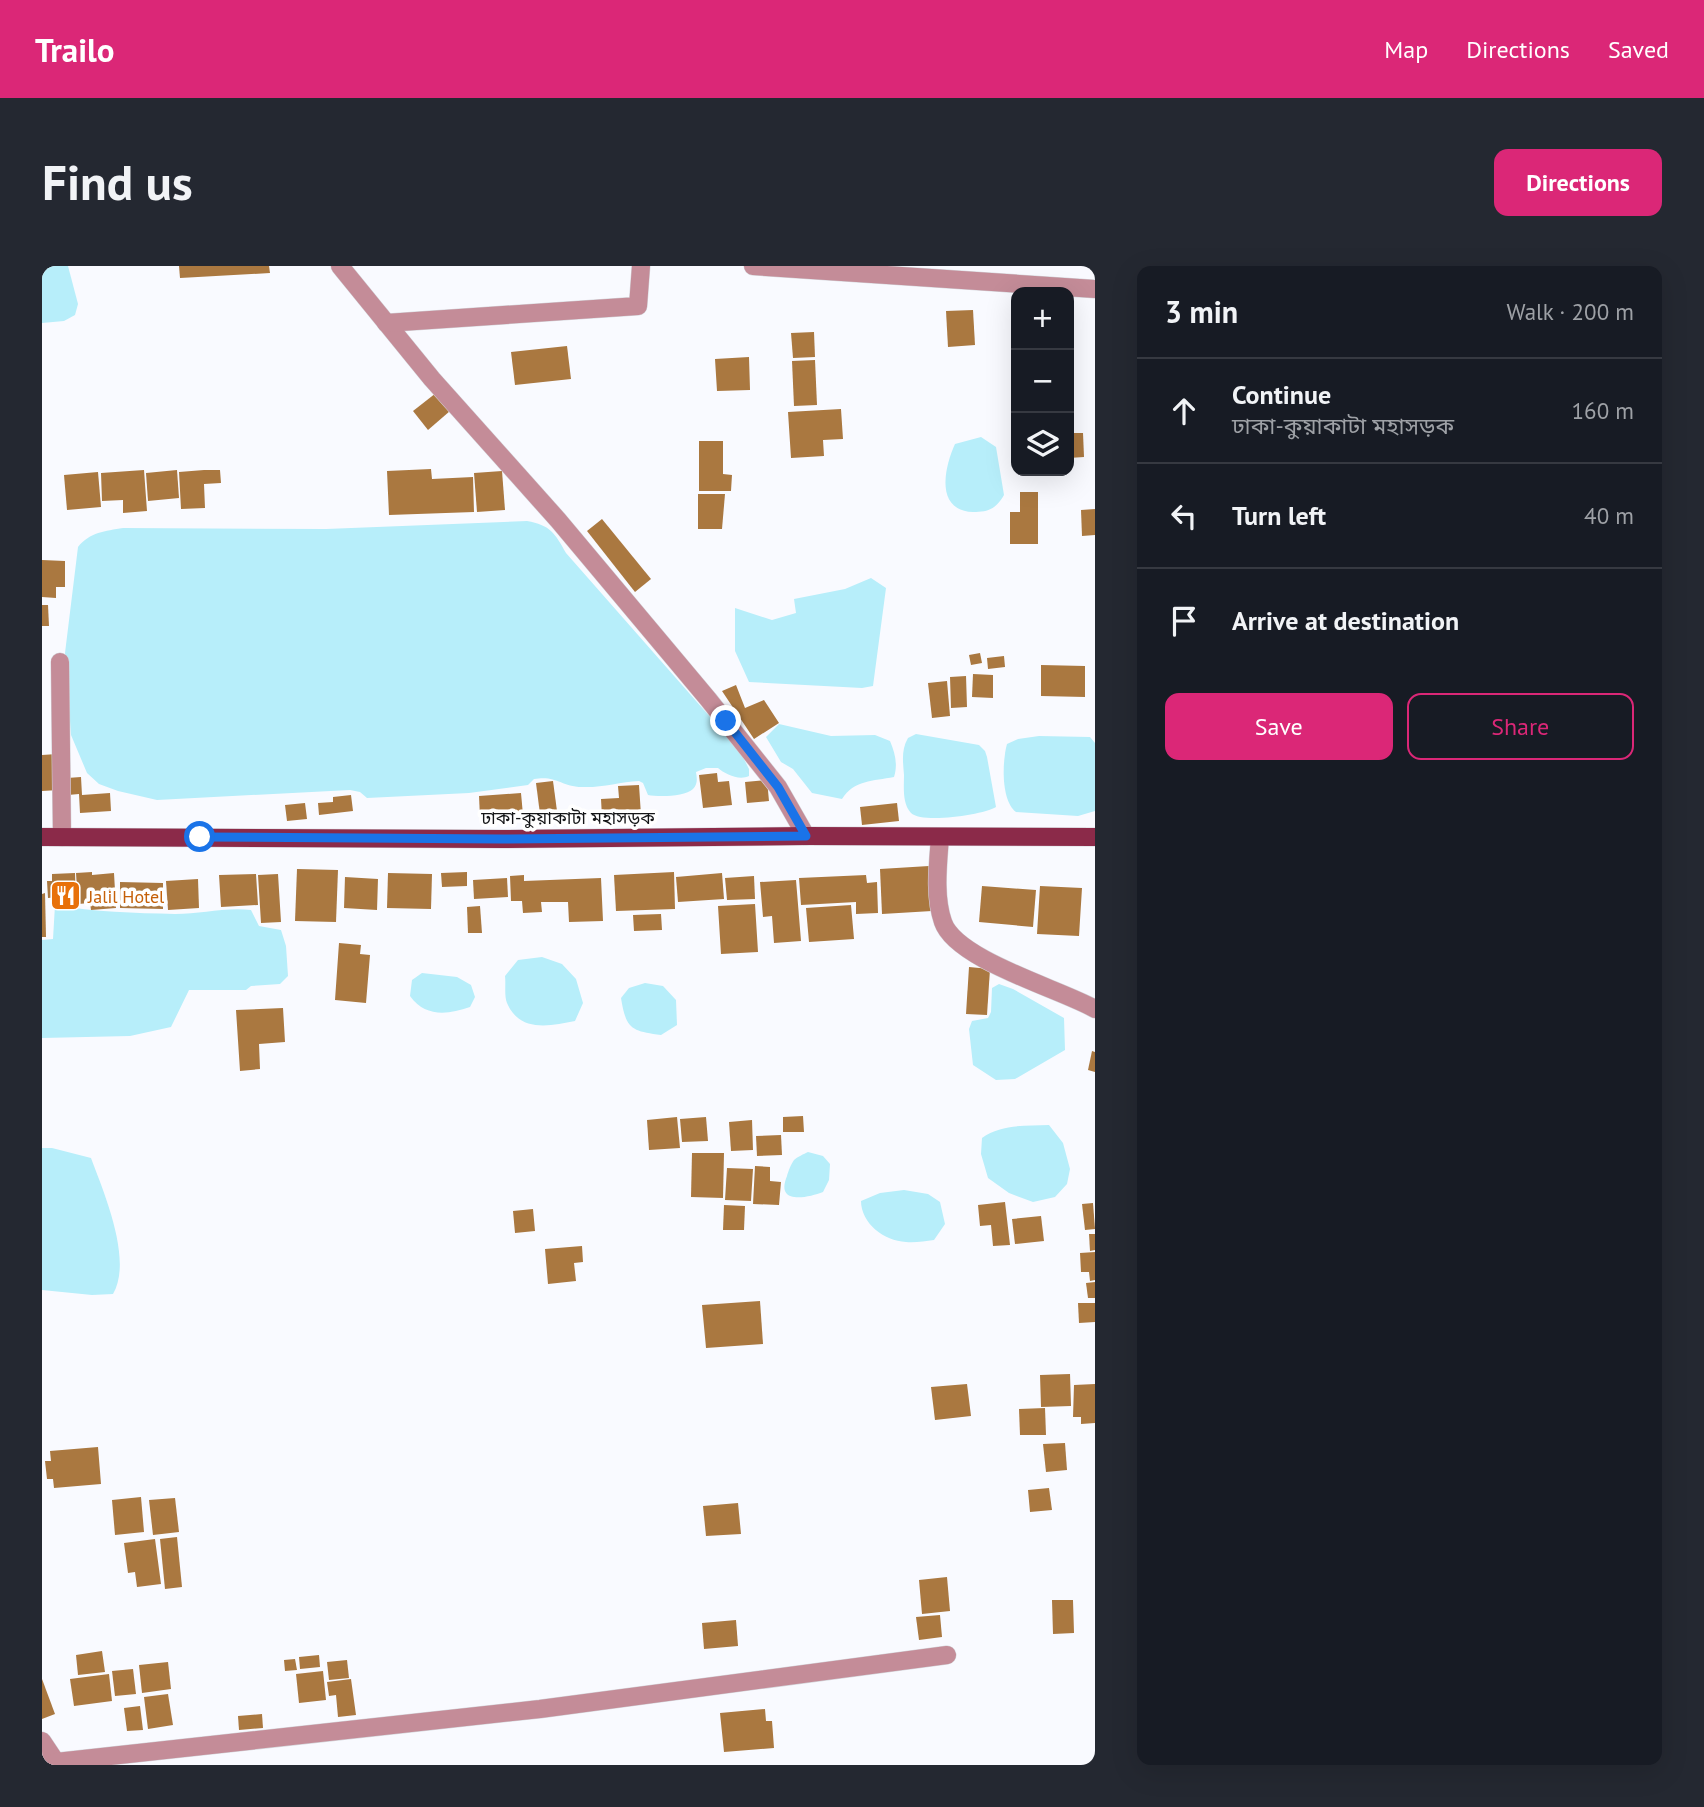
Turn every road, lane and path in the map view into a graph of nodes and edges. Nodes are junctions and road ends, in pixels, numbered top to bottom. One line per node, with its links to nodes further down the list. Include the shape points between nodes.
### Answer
1 (340, 266): 5 (street)
2 (641, 266): 5 (street, via 638,306)
3 (753, 266): 4 (street)
4 (1095, 289)
5 (386, 323): 7 (street, via 708,699 778,787)
6 (60, 662): 10 (street)
7 (806, 836): 8 (main road, ঢাকা-কুয়াকাটা মহাসড়ক); 10 (main road, ঢাকা-কুয়াকাটা মহাসড়ক)
8 (940, 836): 11 (main road, ঢাকা-কুয়াকাটা মহাসড়ক); 12 (street, via 939,895 948,932 963,947)
9 (42, 837): 10 (main road, ঢাকা-কুয়াকাটা মহাসড়ক)
10 (62, 837)
11 (1095, 837)
12 (1095, 1009)
13 (947, 1655): 15 (street, via 540,1709)
14 (42, 1741): 15 (street)
15 (57, 1763)

